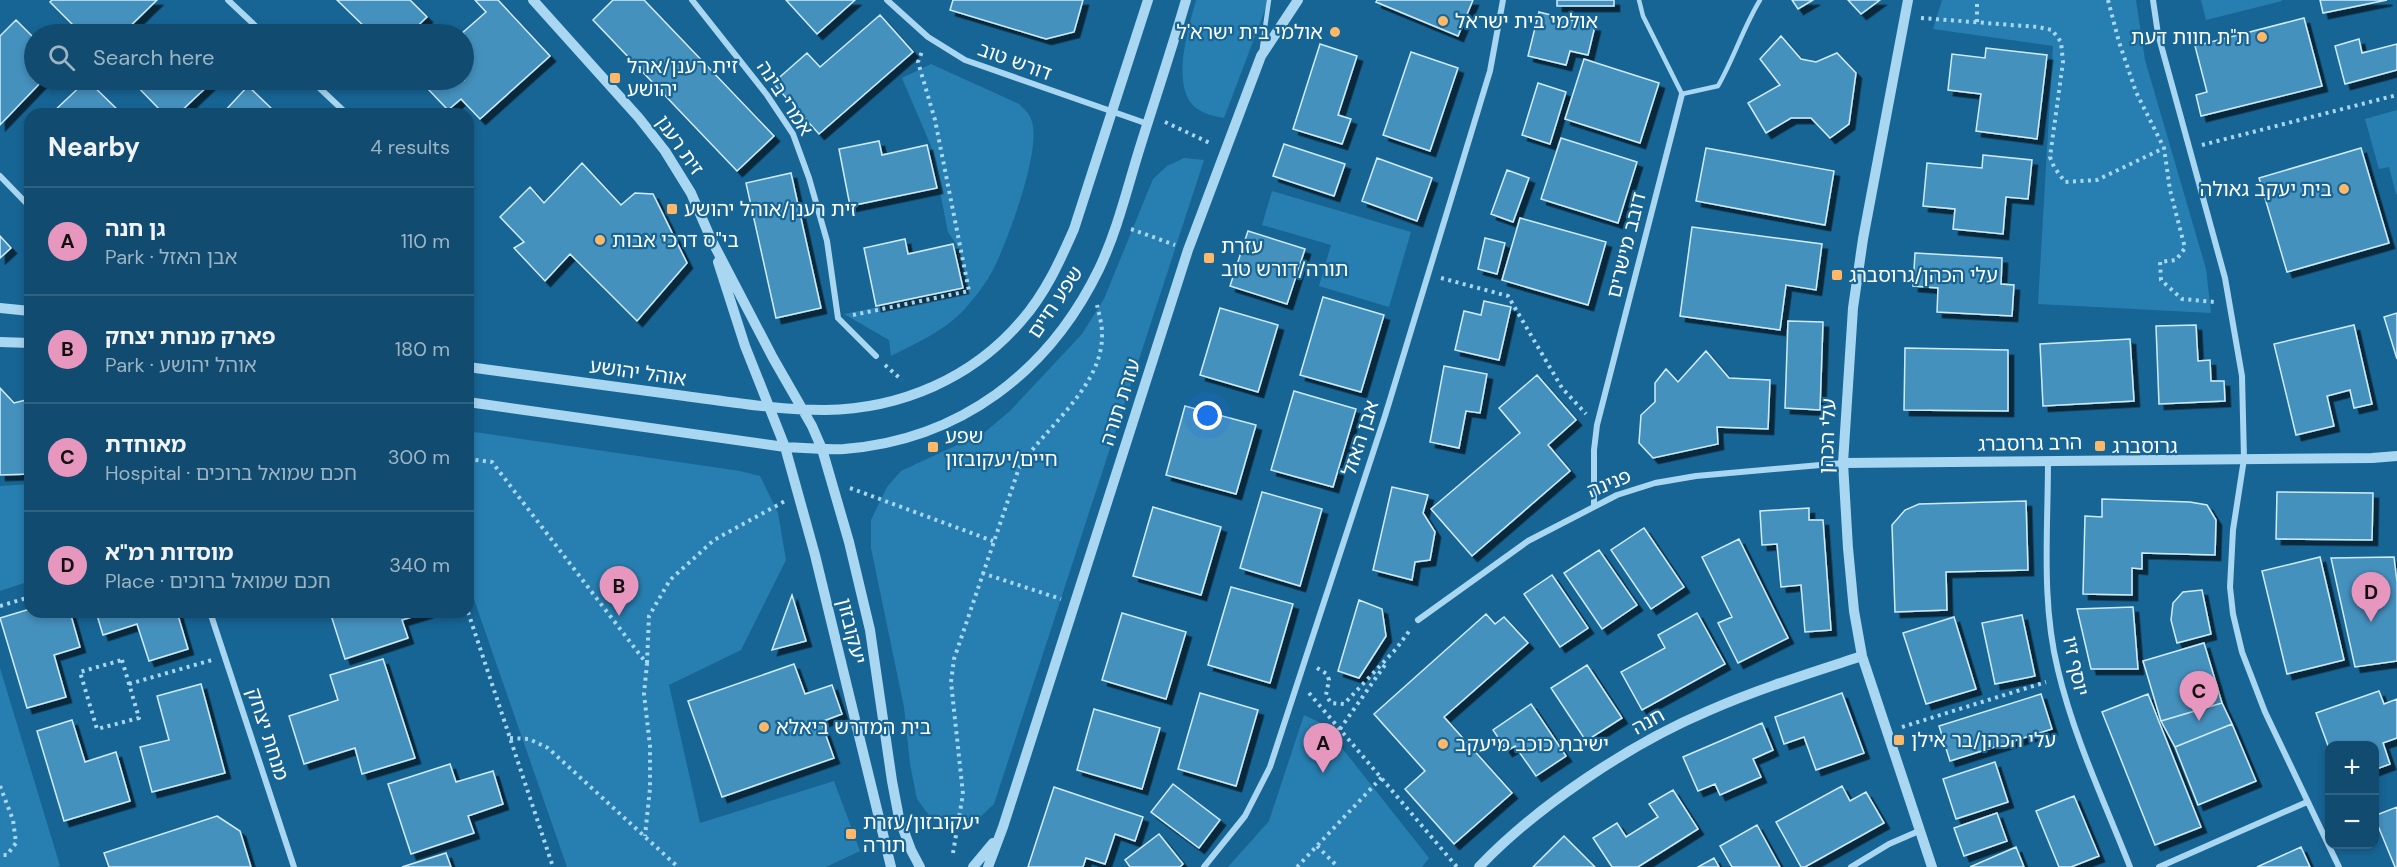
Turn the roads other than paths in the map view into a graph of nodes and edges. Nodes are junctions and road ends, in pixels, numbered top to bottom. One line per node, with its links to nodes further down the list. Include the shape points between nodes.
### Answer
1 (228, 0): 14 (street)
2 (533, 0): 23 (street, זית רענן, via 665,151 691,193)
3 (692, 0): 28 (street, אמרי בינה, via 793,134 827,241 838,318)
4 (887, 0): 19 (street, דורש טוב, via 928,37 964,60)
5 (1148, 0): 19 (street, שפע חיים)
6 (1186, 0): 20 (street, שפע חיים)
7 (1269, 0): 15 (lane)
8 (1298, 0): 15 (street, עזרת תורה)
9 (1503, 0): 51 (street, אבן האזל, via 1490,71 1385,417 1270,767 1245,816)
10 (1639, 0): 17 (lane, via 1642,16)
11 (1760, 0): 17 (lane, via 1718,86)
12 (1908, 0): 38 (street, עלי הכהן, via 1853,308)
13 (2153, 0): 36 (street, via 2158,34 2229,302 2242,376)
14 (253, 24)
15 (1261, 56): 44 (street, עזרת תורה, via 1188,250)
16 (322, 90): 18 (street)
17 (1682, 94): 39 (street, דובב מישרים, via 1597,425)
18 (341, 108)
19 (1112, 112): 20 (street, דורש טוב); 32 (street, שפע חיים, via 1074,230 1058,266 1023,319 1001,343 947,381 916,394 854,408)
20 (1149, 120): 34 (street, שפע חיים, via 1116,224 1092,281 1052,343 1015,381 985,403 940,426 892,441)
21 (0, 176): 22 (street)
22 (24, 201)
23 (711, 239): 31 (street, זית רענן, via 737,325); 32 (street, זית רענן)
24 (0, 309): 25 (street)
25 (24, 311)
26 (0, 342): 27 (street)
27 (24, 343)
28 (876, 356)
29 (474, 366): 31 (street, אוהל יהושע)
30 (474, 403): 33 (street)
31 (770, 407): 32 (street, אוהל יהושע); 33 (street, יעקובזון)
32 (804, 409): 34 (street, יעקובזון)
33 (785, 447): 34 (street, שפע חיים); 47 (street, יעקובזון)
34 (822, 449): 48 (street, יעקובזון, via 870,630 899,818)
35 (2397, 456): 36 (street, הרב גרוסברג)
36 (2244, 459): 37 (street, הרב גרוסברג); 43 (street, via 2230,586 2234,614 2242,652 2265,712)
37 (2048, 461): 38 (street, הרב גרוסברג); 55 (street, יוסף זיו, via 2047,588 2060,678)
38 (1843, 463): 39 (street, פנינה, via 1655,483); 42 (street, עלי הכהן, via 1854,611)
39 (1594, 506): 41 (street, פנינה, via 1528,541)
40 (212, 618): 46 (street, מנחת יצחק)
41 (1418, 620)
42 (1862, 656): 45 (street, עלי הכהן); 52 (street, חנה, via 1725,704 1650,739 1569,791)
43 (2307, 802): 56 (street); 57 (street)
44 (1003, 827): 49 (street, עזרת תורה); 50 (street, עזרת תורה)
45 (1919, 831): 53 (street); 54 (street, עלי הכהן)
46 (294, 867)
47 (891, 867)
48 (920, 867)
49 (973, 867)
50 (988, 867)
51 (1204, 867)
52 (1479, 867)
53 (1851, 867)
54 (1932, 867)
55 (2130, 867)
56 (2158, 867)
57 (2339, 867)

